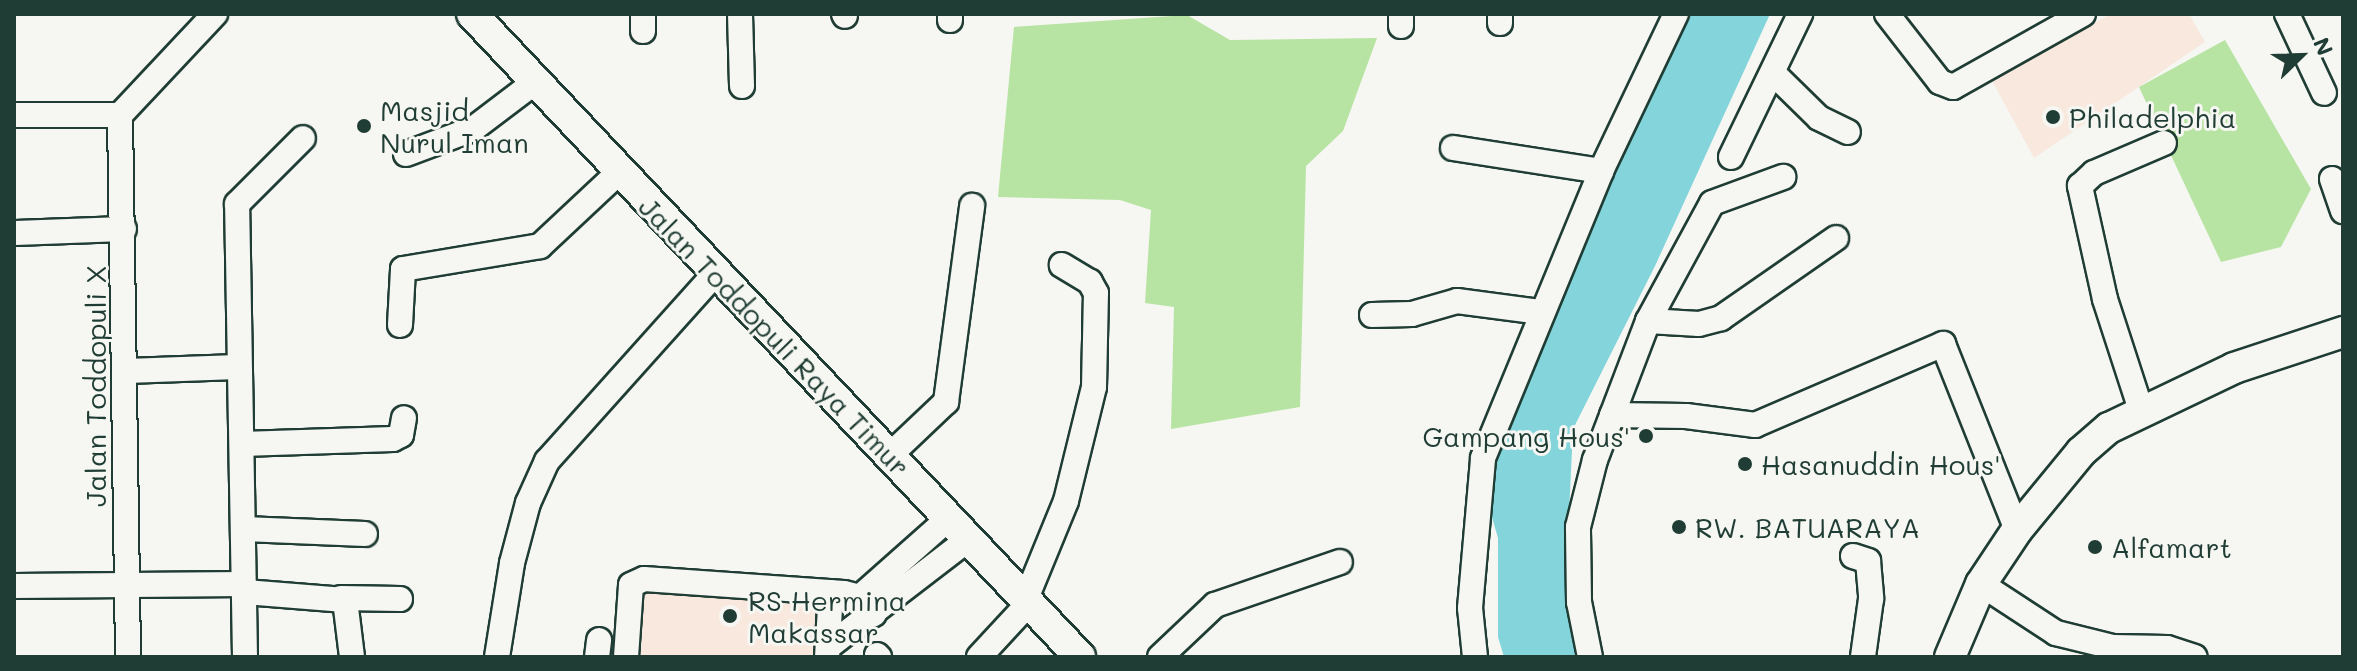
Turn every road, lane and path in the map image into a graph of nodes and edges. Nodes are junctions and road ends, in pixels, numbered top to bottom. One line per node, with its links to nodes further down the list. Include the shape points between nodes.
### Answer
1 (215, 14): 15 (street)
2 (472, 14): 11 (main road, Jalan Toddopuli Raya Timur)
3 (740, 14): 12 (street)
4 (1676, 14): 22 (street)
5 (1800, 14): 10 (street)
6 (1887, 14): 9 (street, via 1948,87 1965,84)
7 (2083, 14): 9 (street)
8 (2287, 14): 13 (street)
9 (2040, 24)
10 (1773, 73): 16 (street, via 1819,118); 21 (street)
11 (535, 82): 20 (street, via 473,129); 23 (main road, Jalan Toddopuli Raya Timur)
12 (742, 86)
13 (2324, 93)
14 (14, 115): 15 (street)
15 (120, 115): 28 (street, Jalan Toddopuli X)
16 (1848, 132)
17 (303, 138): 38 (street, via 237,204)
18 (2164, 143): 40 (street, via 2094,173 2080,186 2105,299)
19 (1453, 148): 22 (street)
20 (406, 154)
21 (1731, 157)
22 (1601, 171): 33 (street)
23 (619, 172): 32 (main road, Jalan Toddopuli Raya Timur); 36 (street, via 540,246 403,269)
24 (1783, 177): 35 (street, via 1712,203)
25 (2332, 179): 27 (street)
26 (972, 206): 44 (street, via 946,402)
27 (2343, 211)
28 (124, 229): 29 (street); 39 (street, Jalan Toddopuli X)
29 (14, 233)
30 (1836, 238): 35 (street, via 1721,318 1699,324)
31 (1062, 265): 58 (street, via 1090,282 1096,293 1094,387 1066,501)
32 (715, 274): 44 (main road, Jalan Toddopuli Raya Timur); 64 (street, via 547,461 528,503 512,563)
33 (1541, 312): 34 (street, via 1457,301 1412,314); 69 (street, via 1483,458 1470,608)
34 (1372, 315)
35 (1648, 321): 41 (street)
36 (400, 325)
37 (2343, 332): 40 (main road, via 2234,368)
38 (239, 367): 39 (street); 43 (street)
39 (125, 371): 53 (street, Jalan Toddopuli X)
40 (2141, 410): 47 (main road, via 2081,452)
41 (1612, 415): 47 (street, via 1686,416 1755,425 1943,344); 70 (street, via 1578,527 1579,602)
42 (404, 418): 43 (street, via 401,435 393,439)
43 (242, 444): 45 (street)
44 (889, 456): 46 (main road, Jalan Toddopuli Raya Timur)
45 (244, 529): 48 (street); 54 (street)
46 (957, 530): 58 (main road, Jalan Toddopuli Raya Timur); 59 (street)
47 (2017, 530): 51 (main road)
48 (365, 534)
49 (1853, 556): 71 (street, via 1868,561 1871,599)
50 (1340, 562): 68 (street, via 1215,605)
51 (1981, 584): 72 (main road); 73 (street, via 2056,633 2113,647 2167,648)
52 (14, 586): 53 (street)
53 (126, 587): 54 (street); 61 (street, Jalan Toddopuli X)
54 (244, 588): 56 (street); 62 (street)
55 (831, 592): 59 (street); 60 (street); 65 (street, via 636,581 631,585)
56 (341, 598): 57 (street); 63 (street, via 348,604)
57 (400, 599)
58 (1027, 602): 66 (street); 67 (main road, Jalan Toddopuli Raya Timur)
59 (867, 606): 60 (street)
60 (828, 652)
61 (128, 657)
62 (245, 657)
63 (352, 657)
64 (497, 657)
65 (626, 657)
66 (979, 657)
67 (1080, 657)
68 (1160, 657)
69 (1475, 657)
70 (1590, 657)
71 (1863, 657)
72 (1950, 657)
73 (2195, 657)

